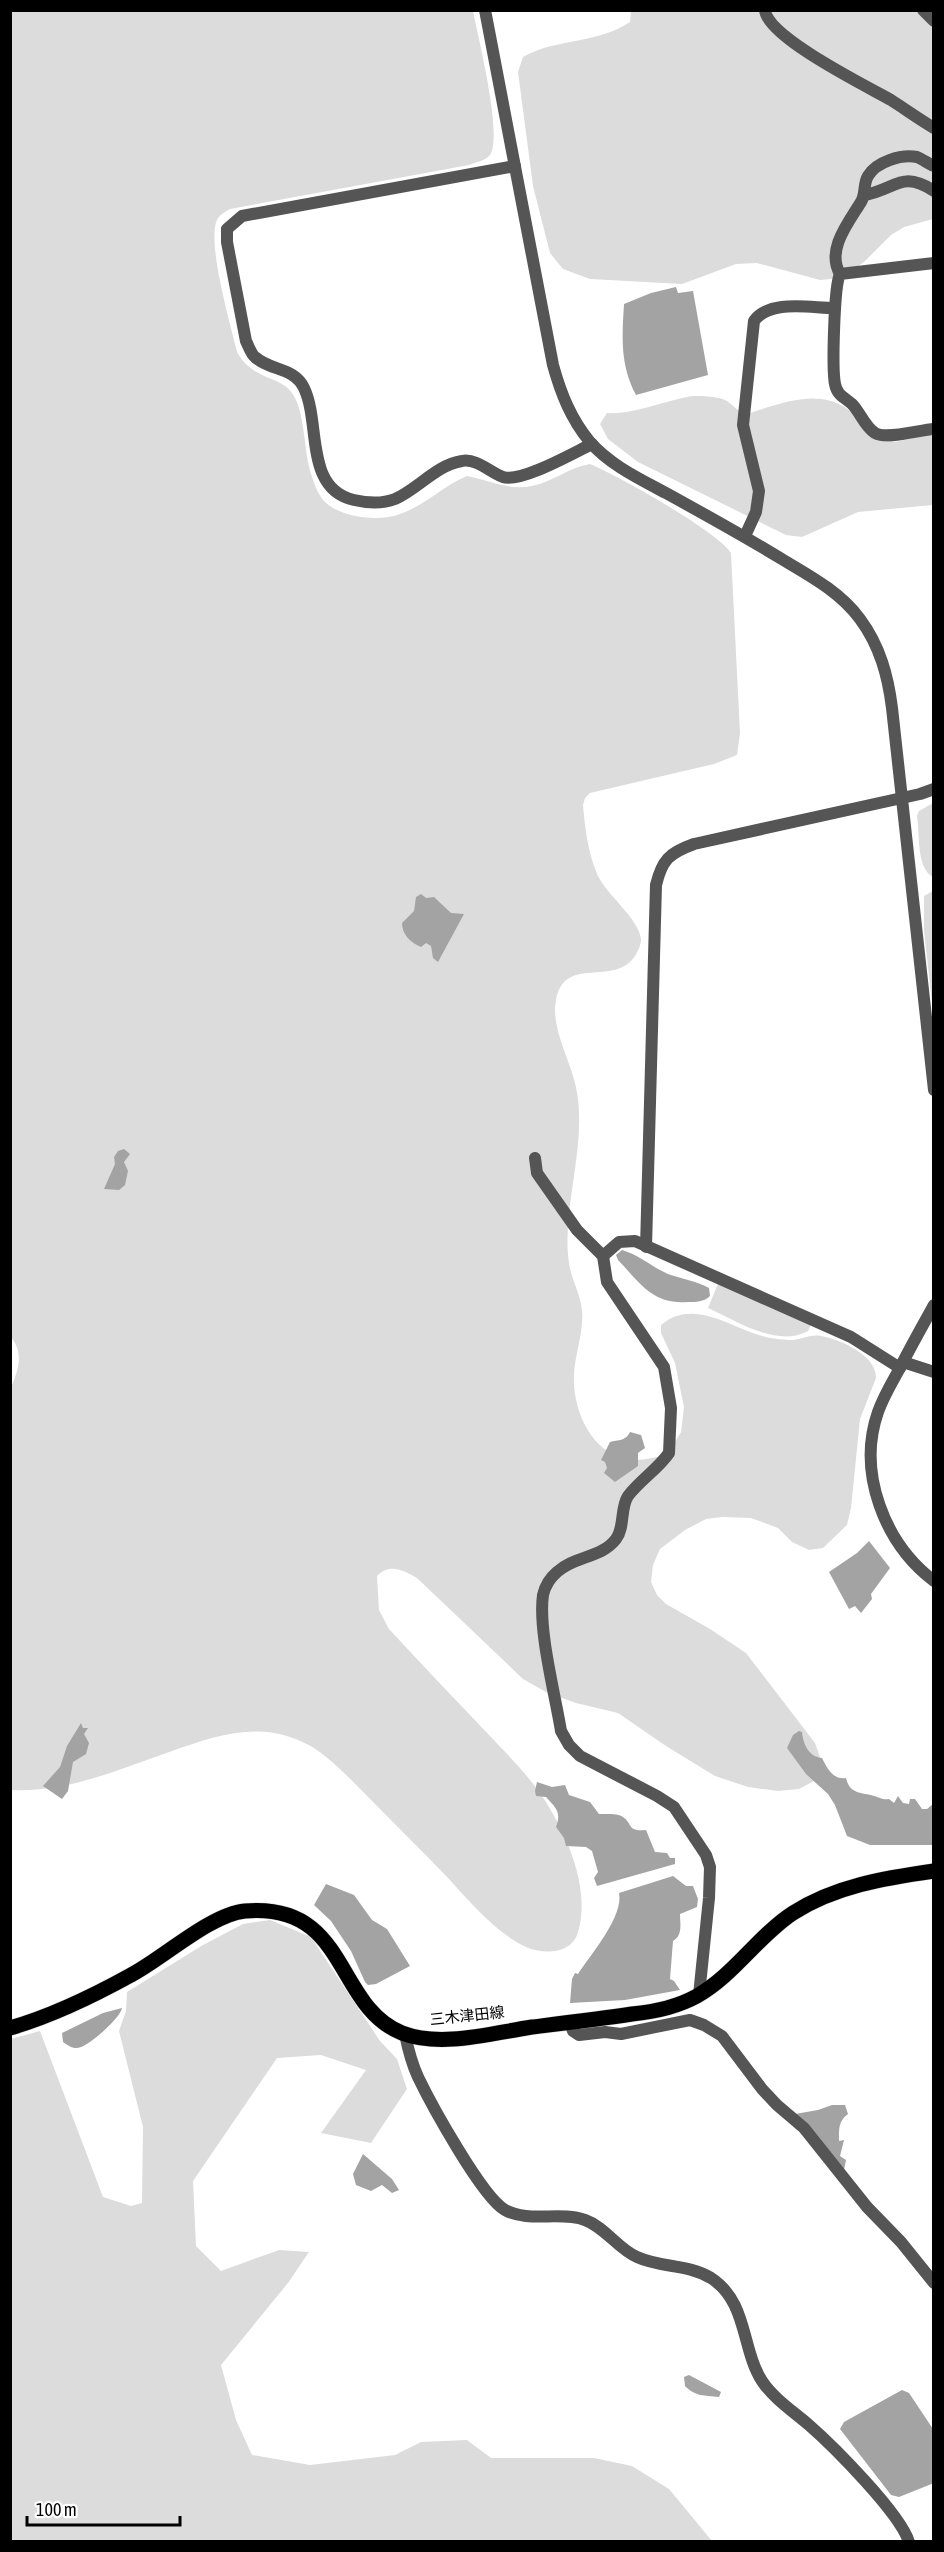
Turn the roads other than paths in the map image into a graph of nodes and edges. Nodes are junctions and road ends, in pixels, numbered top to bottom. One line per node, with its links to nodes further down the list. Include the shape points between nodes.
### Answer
1 (485, 10): 6 (street)
2 (765, 10): 5 (street, via 765,16 805,51)
3 (923, 10): 4 (street)
4 (933, 21)
5 (933, 128)
6 (515, 166): 14 (street, via 553,365 562,397); 14 (street, via 242,216 227,229 227,242 246,342 254,356 290,372 305,389 323,476 344,498 380,502 395,498 451,463 465,460 505,478 520,477)
7 (933, 166): 9 (street, via 917,157 894,158 875,167 866,178)
8 (933, 191): 9 (street, via 916,181 903,180 881,192)
9 (865, 195): 11 (street, via 837,241)
10 (933, 263): 11 (street)
11 (840, 274): 12 (street)
12 (835, 308): 13 (street, via 835,384 840,396 873,433 884,436); 15 (street, via 774,307 761,312 754,321 743,425 759,491 756,512)
13 (933, 429)
14 (592, 444): 15 (street, via 613,462)
15 (745, 536): 17 (street, via 828,588 867,630 883,661 889,685)
16 (933, 789): 17 (street)
17 (900, 798): 18 (street); 20 (street, via 694,844 676,850 665,860 656,885)
18 (933, 1090)
19 (535, 1158): 21 (street, via 537,1173 577,1230)
20 (646, 1246): 21 (street, via 635,1241 619,1242); 23 (street, via 851,1337)
21 (603, 1256): 27 (street, via 607,1282 664,1367 671,1408 671,1445 662,1464 627,1497 616,1539 604,1551 582,1557 549,1580 543,1595 544,1630 561,1731 569,1745 580,1756 674,1807 706,1855 710,1867 709,1898)
22 (933, 1305): 23 (street)
23 (902, 1365): 24 (street); 25 (street, via 878,1413 872,1451 873,1482 880,1511 896,1540 919,1570)
24 (933, 1372)
25 (933, 1581)
26 (933, 1871): 27 (main road, 三木津田線, via 852,1887 816,1900 792,1914)
27 (699, 1995): 28 (main road, 三木津田線, via 656,2010)
28 (570, 2022): 30 (main road, 三木津田線, via 436,2039); 31 (street, via 579,2035 621,2034 690,2020 722,2036 762,2090 804,2128)
29 (10, 2028): 30 (main road, 三木津田線, via 39,2019 132,1975 228,1916 242,1911 270,1911 303,1923 321,1937 337,1955 373,2013 387,2026)
30 (405, 2034): 32 (street, via 418,2078 492,2200 519,2215 586,2220 635,2256 693,2269 712,2279 740,2313 763,2383 818,2432 890,2509)
31 (933, 2283)
32 (909, 2541)

